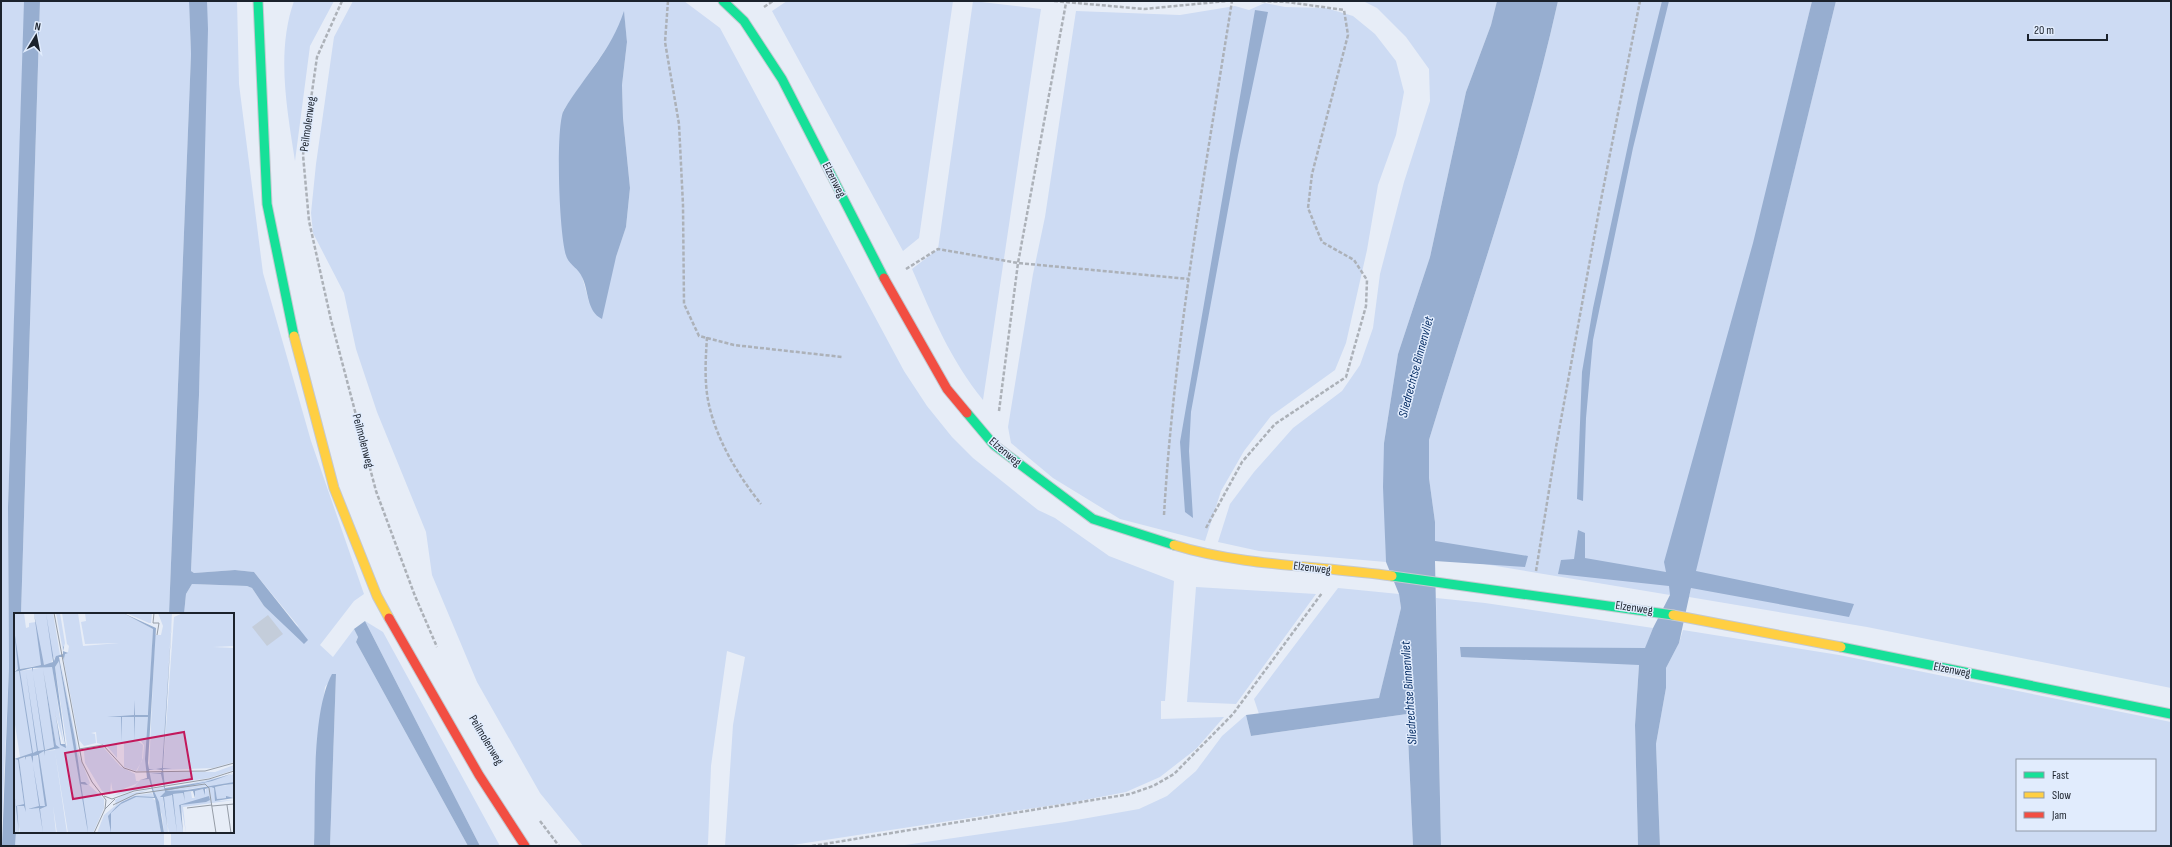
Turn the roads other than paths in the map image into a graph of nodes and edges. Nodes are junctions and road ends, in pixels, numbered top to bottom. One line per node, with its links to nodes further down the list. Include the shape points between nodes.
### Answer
1 (258, 1): 4 (street, Peilmolenweg, via 267,204 298,357 334,488 377,596 479,775)
2 (723, 1): 3 (street, Elzenweg, via 744,21 782,79 886,282 947,389 994,445 1093,519 1193,551 1697,618)
3 (2171, 714)
4 (525, 846)

